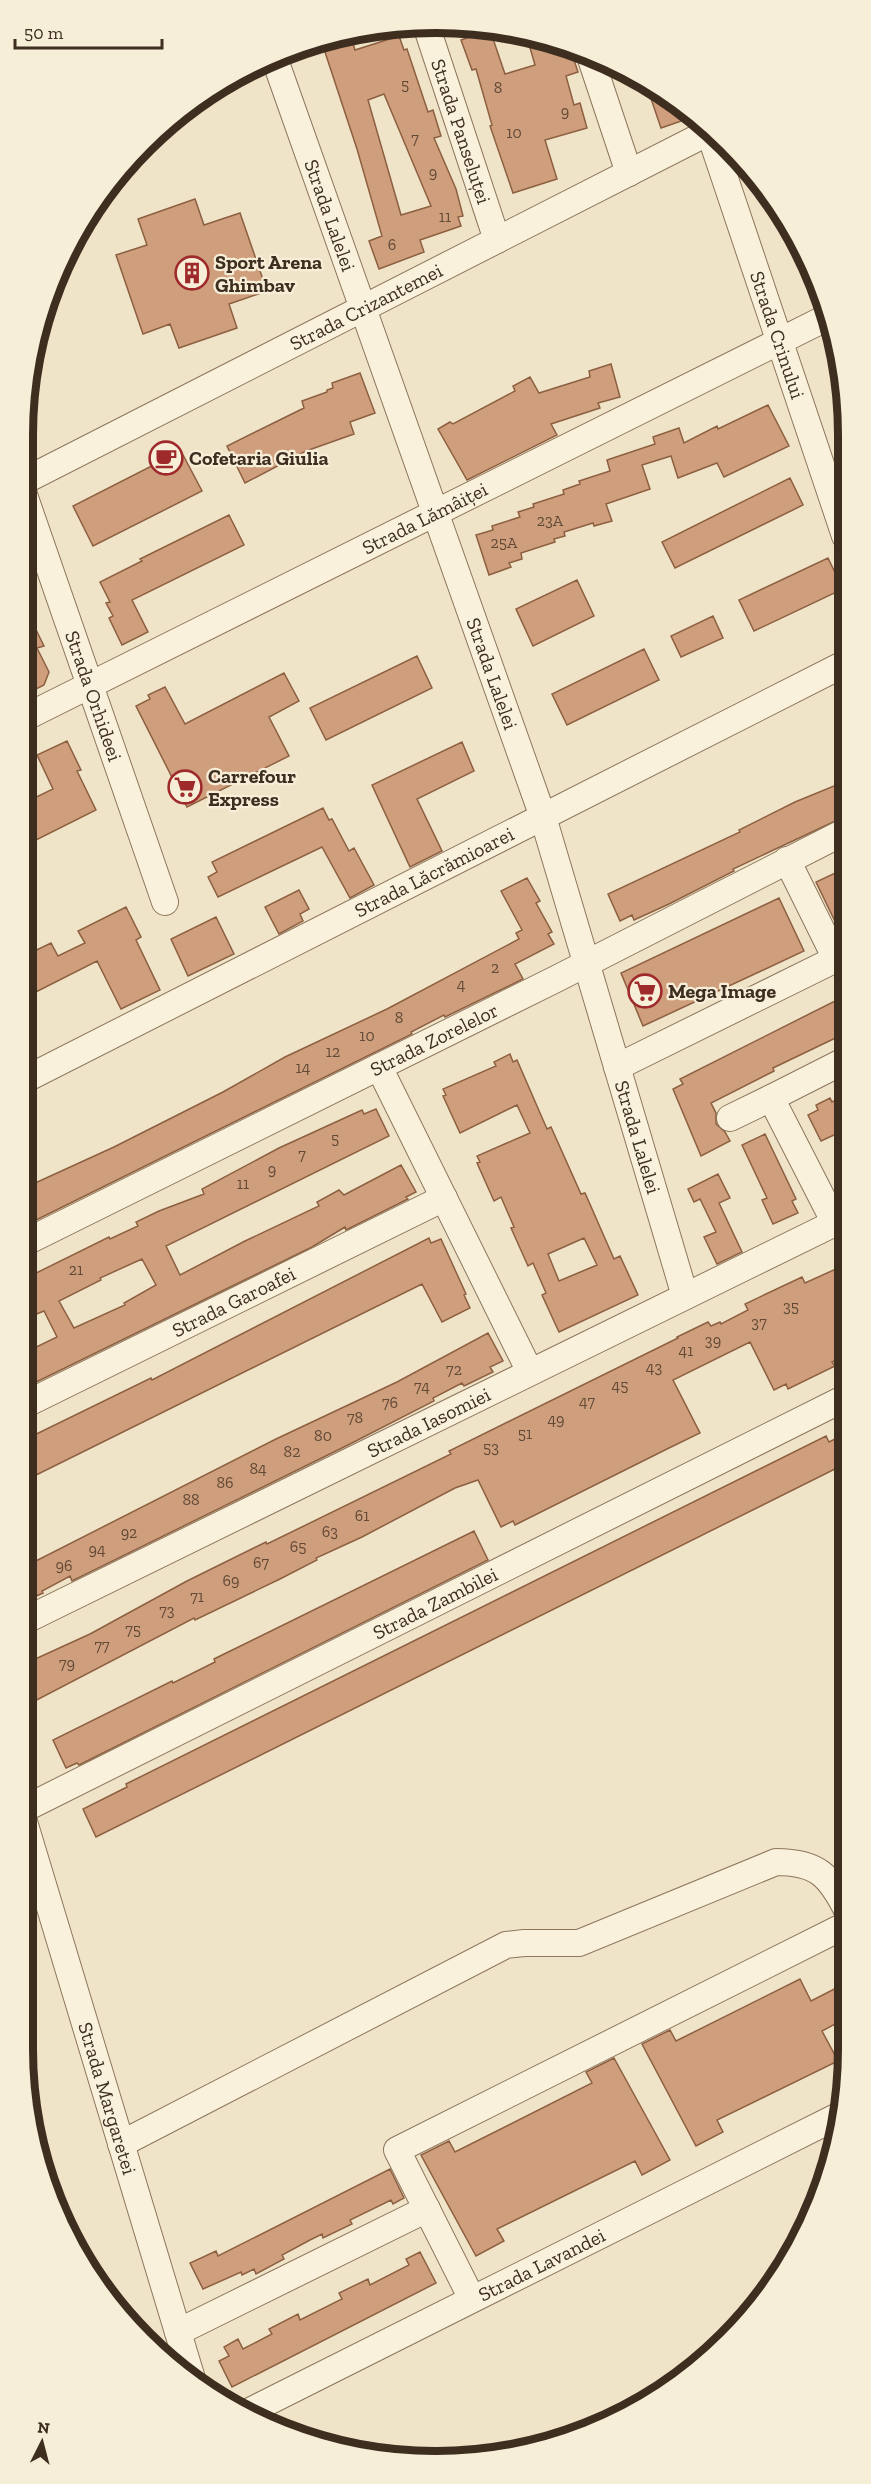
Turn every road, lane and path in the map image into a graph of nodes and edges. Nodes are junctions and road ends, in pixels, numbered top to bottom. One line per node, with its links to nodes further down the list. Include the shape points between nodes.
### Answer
1 (429, 33): 7 (street, Strada Panseluței)
2 (593, 65): 6 (street)
3 (277, 66): 8 (street, Strada Lalelei)
4 (704, 136): 6 (street, Strada Crizantemei)
5 (714, 145): 10 (street, Strada Crinului)
6 (629, 173): 7 (street, Strada Crizantemei)
7 (497, 240): 8 (street, Strada Crizantemei)
8 (363, 308): 11 (street, Strada Crizantemei); 12 (street, Strada Lalelei)
9 (821, 321): 10 (street, Strada Lămâiței)
10 (780, 342): 12 (street, Strada Lămâiței); 13 (street, Strada Crinului)
11 (33, 476)
12 (435, 513): 16 (street, Strada Lămâiței); 18 (street, Strada Lalelei)
13 (838, 515)
14 (33, 521): 16 (street, Strada Orhideei)
15 (838, 667): 18 (street, Strada Lăcrămioarei)
16 (90, 685): 17 (street, Strada Lămâiței); 21 (street, Strada Orhideei)
17 (33, 714)
18 (543, 817): 24 (street, Strada Lalelei); 28 (street, Strada Lăcrămioarei)
19 (838, 835): 20 (street, Strada Zorelelor)
20 (788, 860): 22 (street); 24 (street, Strada Zorelelor)
21 (165, 903)
22 (838, 952)
23 (838, 958): 27 (street)
24 (586, 963): 26 (street, Strada Zorelelor); 27 (street, Strada Lalelei)
25 (838, 1064): 29 (street)
26 (378, 1067): 31 (street); 34 (street, Strada Zorelelor)
27 (617, 1067): 35 (street, Strada Lalelei)
28 (33, 1075)
29 (771, 1098): 30 (street); 32 (street, Strada Iasomiei)
30 (730, 1118)
31 (444, 1198): 36 (street); 37 (street, Strada Garoafei)
32 (838, 1215)
33 (838, 1221): 35 (street, Strada Iasomiei)
34 (33, 1239)
35 (684, 1296): 36 (street, Strada Iasomiei)
36 (530, 1372): 39 (street, Strada Iasomiei)
37 (33, 1401)
38 (838, 1402): 40 (street, Strada Zambilei)
39 (33, 1617)
40 (33, 1804)
41 (33, 1852): 45 (street, Strada Margaretei)
42 (838, 1889): 45 (street, via 809,1865 776,1862 579,1943 506,1945)
43 (838, 1929): 46 (street, via 397,2150)
44 (831, 2119): 47 (street, Strada Lavandei)
45 (121, 2144): 48 (street, Strada Margaretei)
46 (427, 2209): 47 (street); 48 (street)
47 (472, 2299): 50 (street, Strada Lavandei)
48 (178, 2332): 49 (street, Strada Margaretei)
49 (188, 2367)
50 (255, 2408)

